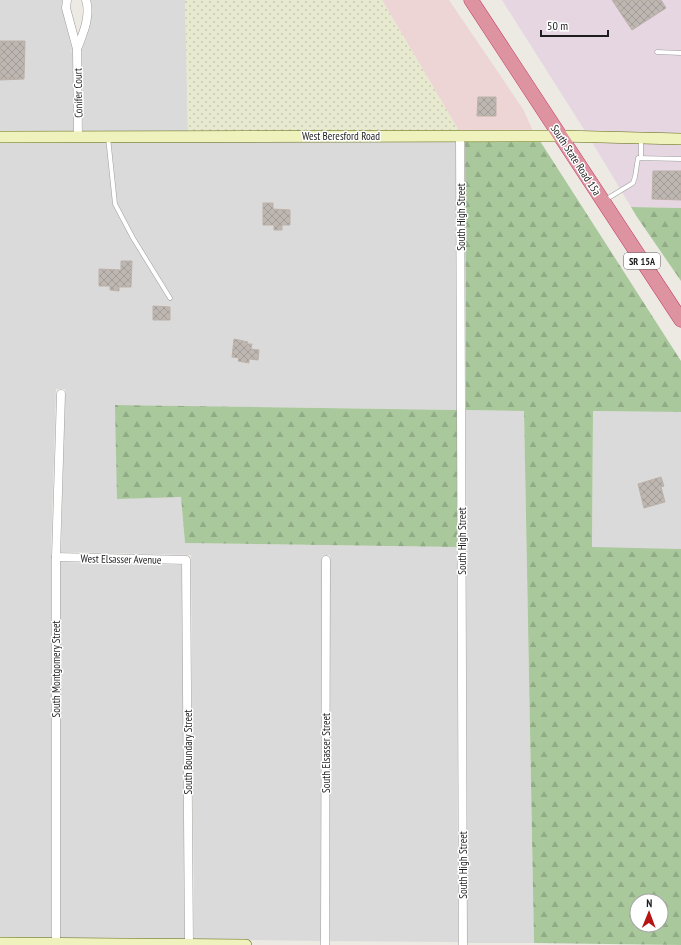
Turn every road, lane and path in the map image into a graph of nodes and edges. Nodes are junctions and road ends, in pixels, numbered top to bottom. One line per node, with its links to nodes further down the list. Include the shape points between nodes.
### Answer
1 (67, 0): 4 (street, Conifer Court, via 66,8)
2 (86, 0): 4 (street, Conifer Court, via 86,20)
3 (471, 0): 8 (highway, South State Road 15a / SR 15A)
4 (77, 49): 10 (street, Conifer Court)
5 (657, 52): 6 (lane)
6 (681, 53)
7 (460, 136): 8 (street, West Beresford Road); 11 (street, West Beresford Road); 28 (street, South High Street)
8 (560, 136): 12 (street, West Beresford Road); 16 (highway, South State Road 15a / SR 15A)
9 (0, 137): 10 (street, West Beresford Road)
10 (78, 137): 11 (street, West Beresford Road)
11 (108, 137): 17 (lane, via 116,204 133,238)
12 (641, 138): 13 (street, West Beresford Road); 14 (lane)
13 (681, 140)
14 (641, 158): 15 (lane); 16 (lane, via 638,158 633,183)
15 (681, 159)
16 (603, 201): 18 (highway, South State Road 15a / SR 15A)
17 (170, 298)
18 (681, 320)
19 (60, 394): 20 (street, South Montgomery Street)
20 (56, 557): 21 (street, West Elsasser Avenue); 24 (street, South Montgomery Street)
21 (186, 560): 25 (street, South Boundary Street)
22 (326, 560): 27 (street, South Elsasser Street)
23 (0, 943): 24 (street)
24 (56, 943): 25 (street)
25 (186, 944): 26 (street)
26 (246, 945)
27 (325, 945)
28 (463, 945)

